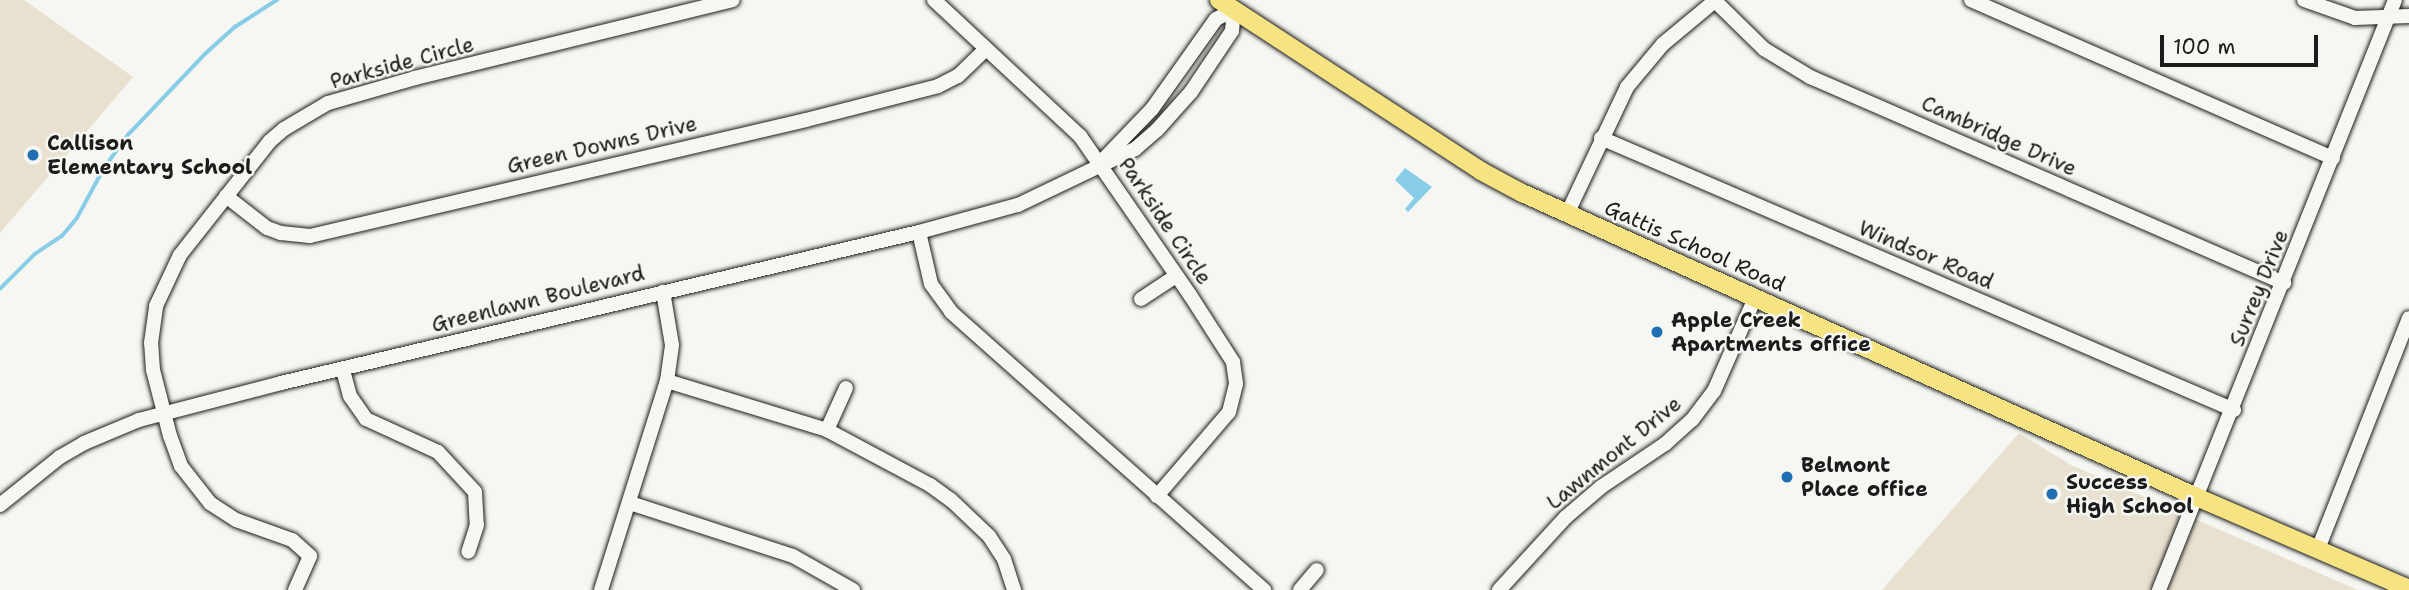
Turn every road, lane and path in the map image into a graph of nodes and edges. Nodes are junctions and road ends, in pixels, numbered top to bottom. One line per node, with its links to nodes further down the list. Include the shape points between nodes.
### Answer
1 (733, 0): 14 (street, Parkside Circle, via 328,103 284,129)
2 (934, 0): 10 (street, Parkside Circle)
3 (1715, 0): 11 (street, via 1638,72); 18 (street, Cambridge Drive, via 1764,49 1802,73)
4 (1971, 0): 12 (street)
5 (2304, 0): 9 (street, via 2355,18)
6 (2395, 0): 9 (street, Surrey Drive)
7 (1231, 3): 13 (street, Greenlawn Boulevard, via 1152,109); 13 (street, Greenlawn Boulevard, via 1232,31 1182,104 1135,149); 15 (main road, Gattis School Road, via 1481,171)
8 (2409, 16): 9 (street)
9 (2388, 18): 12 (street, Surrey Drive)
10 (986, 49): 13 (street, Parkside Circle, via 1068,124); 14 (street, Green Downs Drive, via 958,76 938,86 310,236 267,228)
11 (1601, 138): 15 (street); 26 (street, Windsor Road)
12 (2333, 158): 18 (street, Surrey Drive)
13 (1100, 163): 16 (street, Greenlawn Boulevard, via 1018,205); 17 (street, Parkside Circle)
14 (226, 196): 27 (street, Parkside Circle, via 180,255 156,306 151,353)
15 (1567, 214): 20 (main road, Gattis School Road)
16 (919, 232): 19 (street, Greenlawn Boulevard); 29 (street, via 931,284 951,312)
17 (1176, 276): 21 (street); 29 (street, Parkside Circle, via 1227,350 1236,384 1223,423)
18 (2284, 283): 26 (street, Surrey Drive)
19 (663, 292): 23 (street, Greenlawn Boulevard); 24 (street, via 672,345)
20 (1755, 298): 30 (main road, Gattis School Road); 42 (street, Lawnmont Drive, via 1714,391 1692,419 1566,517)
21 (1141, 299)
22 (2409, 318): 33 (street)
23 (343, 370): 27 (street, Greenlawn Boulevard); 34 (street, via 350,396 366,419 438,452 475,492 477,525)
24 (667, 381): 28 (street); 31 (street)
25 (846, 388): 28 (street)
26 (2234, 410): 30 (street, Surrey Drive)
27 (165, 413): 32 (street, Greenlawn Boulevard, via 84,443 38,472); 36 (street, Parkside Circle, via 181,466 210,503 236,520 292,540 310,556)
28 (827, 430): 39 (street, via 893,463 951,500 1000,551)
29 (1157, 496): 40 (street)
30 (2199, 498): 33 (main road, Gattis School Road); 43 (street, Surrey Drive)
31 (630, 503): 37 (street); 38 (street, via 793,556)
32 (0, 506)
33 (2318, 549): 44 (main road, Gattis School Road)
34 (468, 552)
35 (1317, 570): 41 (street)
36 (295, 590)
37 (601, 590)
38 (853, 590)
39 (1014, 590)
40 (1264, 590)
41 (1300, 590)
42 (1499, 590)
43 (2159, 590)
44 (2409, 590)

